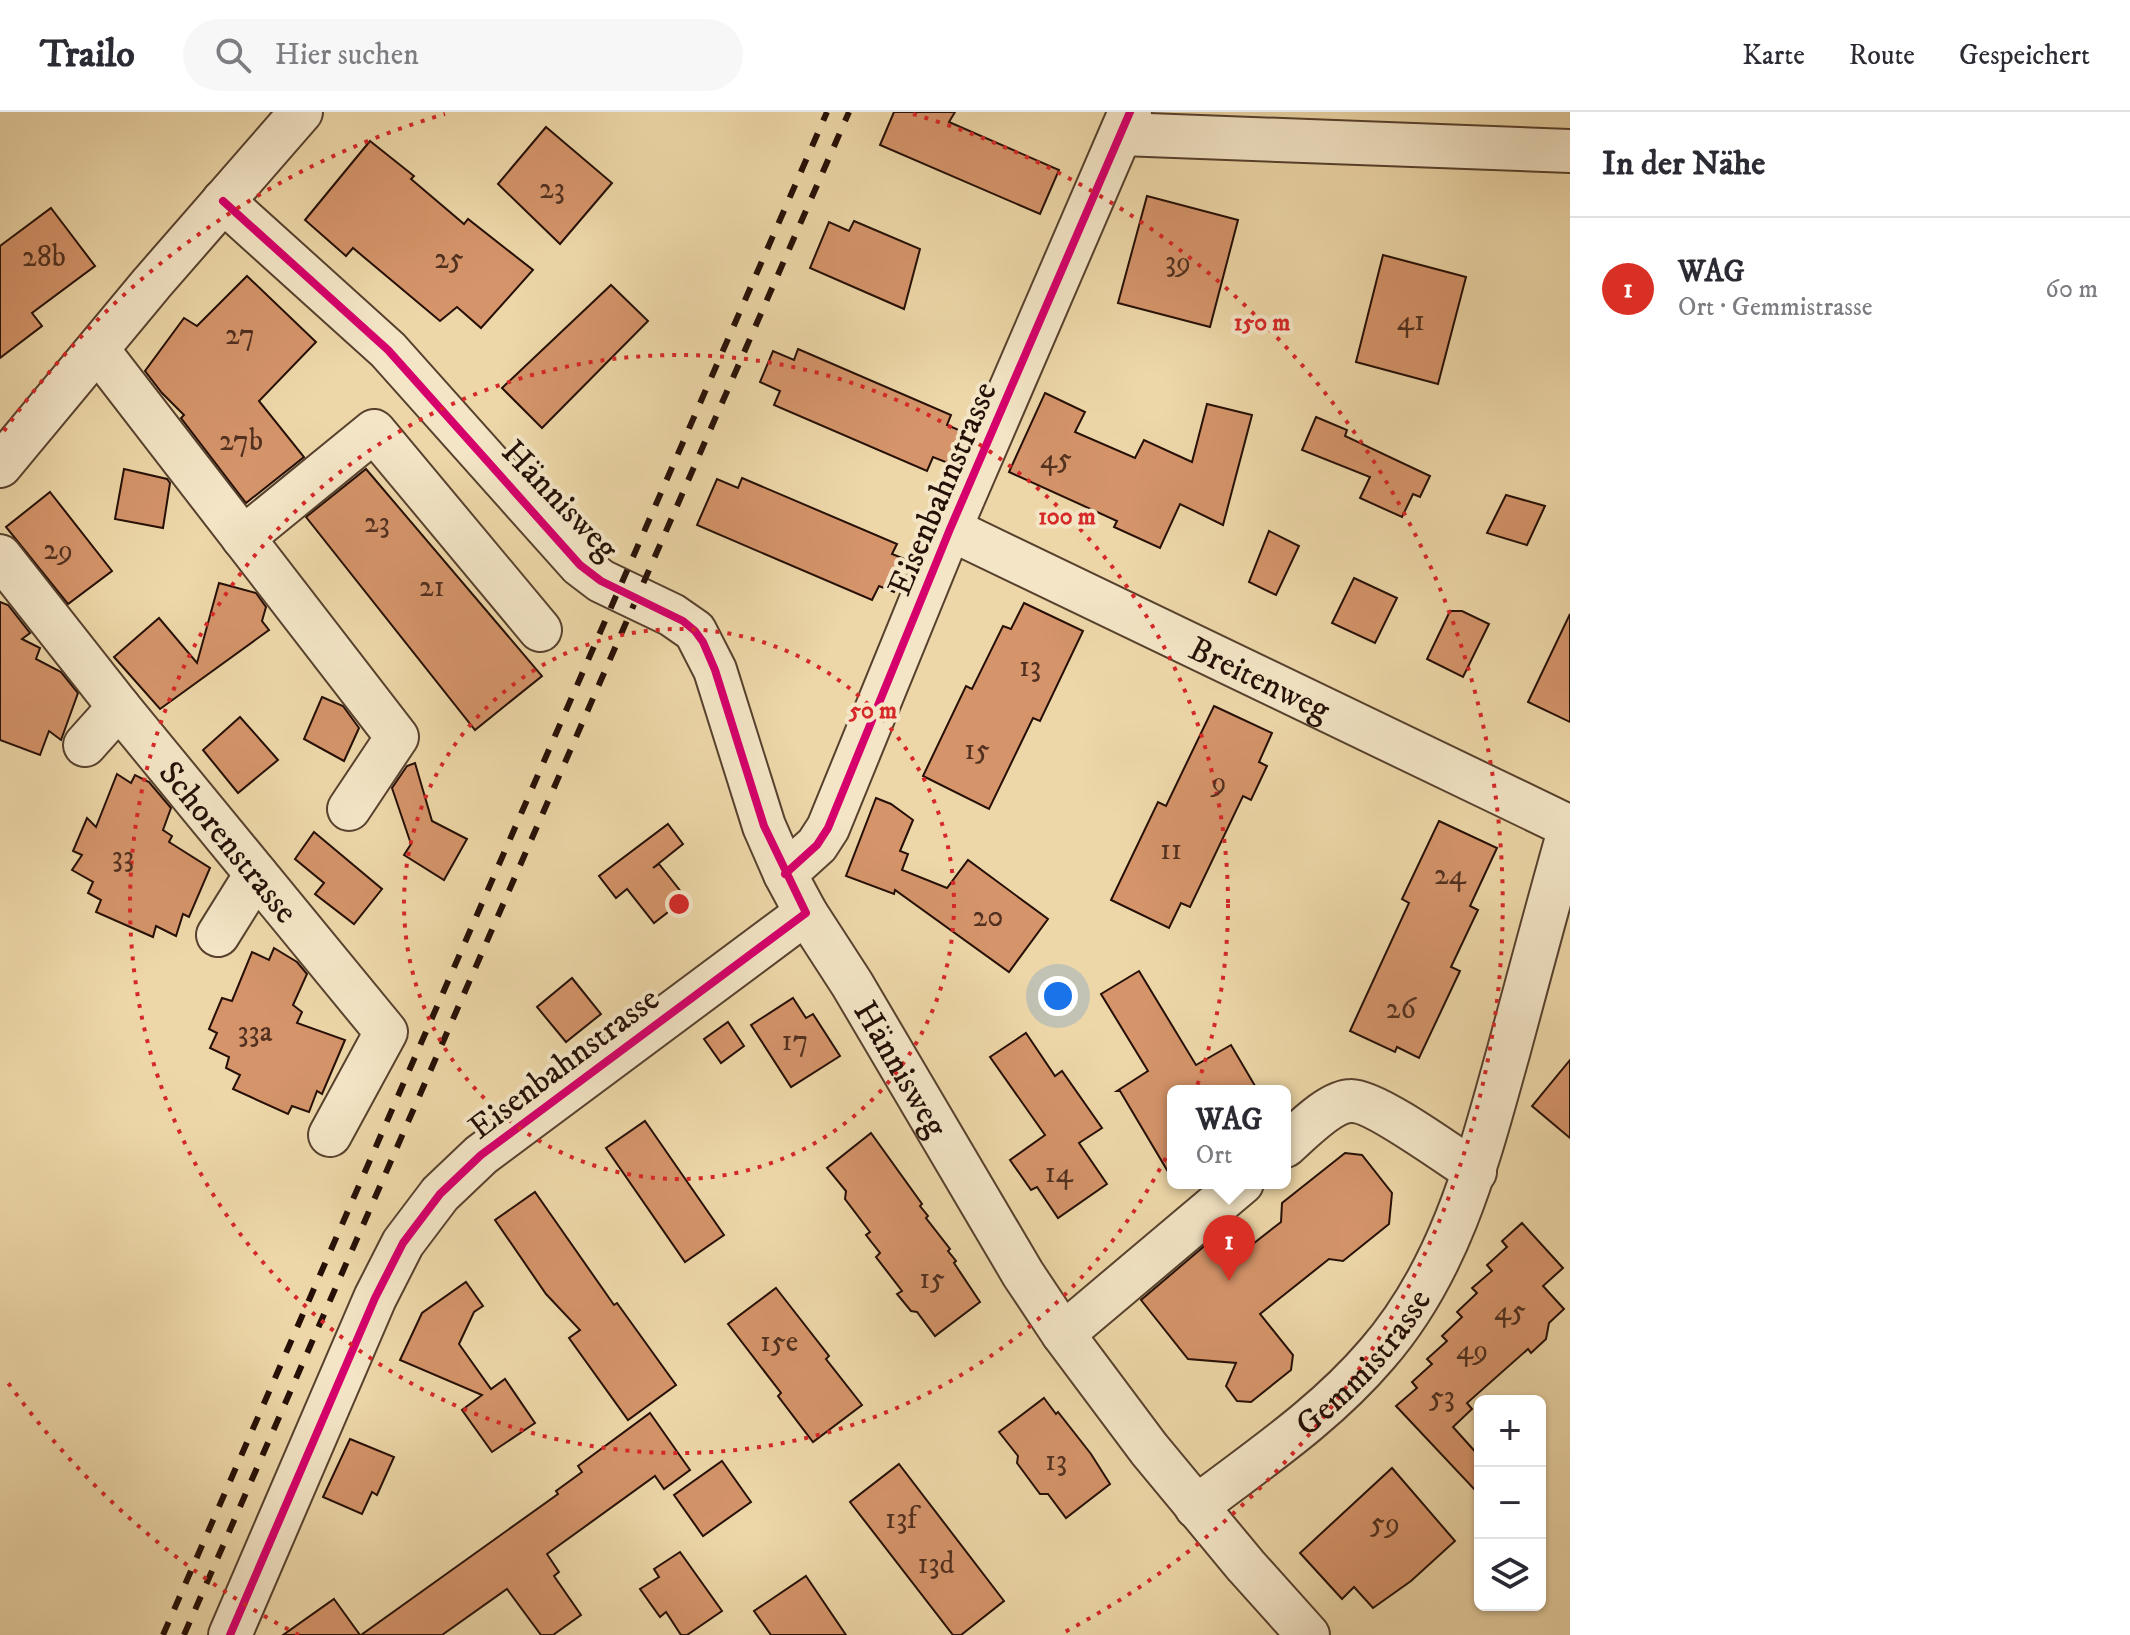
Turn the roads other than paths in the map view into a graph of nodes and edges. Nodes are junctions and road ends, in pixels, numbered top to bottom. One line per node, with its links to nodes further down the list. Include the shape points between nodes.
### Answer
1 (301, 112): 4 (street)
2 (1126, 123): 3 (street, Eisenbahnstrasse); 7 (street, Eisenbahnstrasse)
3 (1570, 151)
4 (223, 201): 5 (street); 16 (street, Hännisweg, via 388,350 580,565 695,631 712,663 764,826)
5 (98, 350): 6 (street); 8 (street)
6 (0, 466)
7 (950, 529): 14 (street, Breitenweg); 16 (street, Eisenbahnstrasse, via 828,828)
8 (243, 538): 10 (street, via 374,431); 13 (street, via 397,737)
9 (0, 556): 11 (street, Schorenstrasse)
10 (540, 630)
11 (119, 707): 12 (street); 15 (street, Schorenstrasse)
12 (85, 745)
13 (349, 809)
14 (1570, 827): 21 (street, Gemmistrasse)
15 (256, 874): 18 (street); 19 (street, Schorenstrasse, via 386,1032)
16 (785, 874): 17 (street, Hännisweg)
17 (806, 913): 23 (street, Hännisweg); 25 (street, Eisenbahnstrasse, via 481,1155 440,1194 403,1243 375,1298)
18 (218, 935)
19 (330, 1135)
20 (1291, 1141): 21 (street, via 1330,1109 1351,1101 1373,1107)
21 (1475, 1172): 24 (street, Gemmistrasse, via 1438,1262 1379,1352 1303,1426)
22 (1235, 1189): 23 (street)
23 (1063, 1334): 24 (street, Hännisweg)
24 (1196, 1507): 26 (street, Hännisweg)
25 (230, 1635)
26 (1308, 1635)

